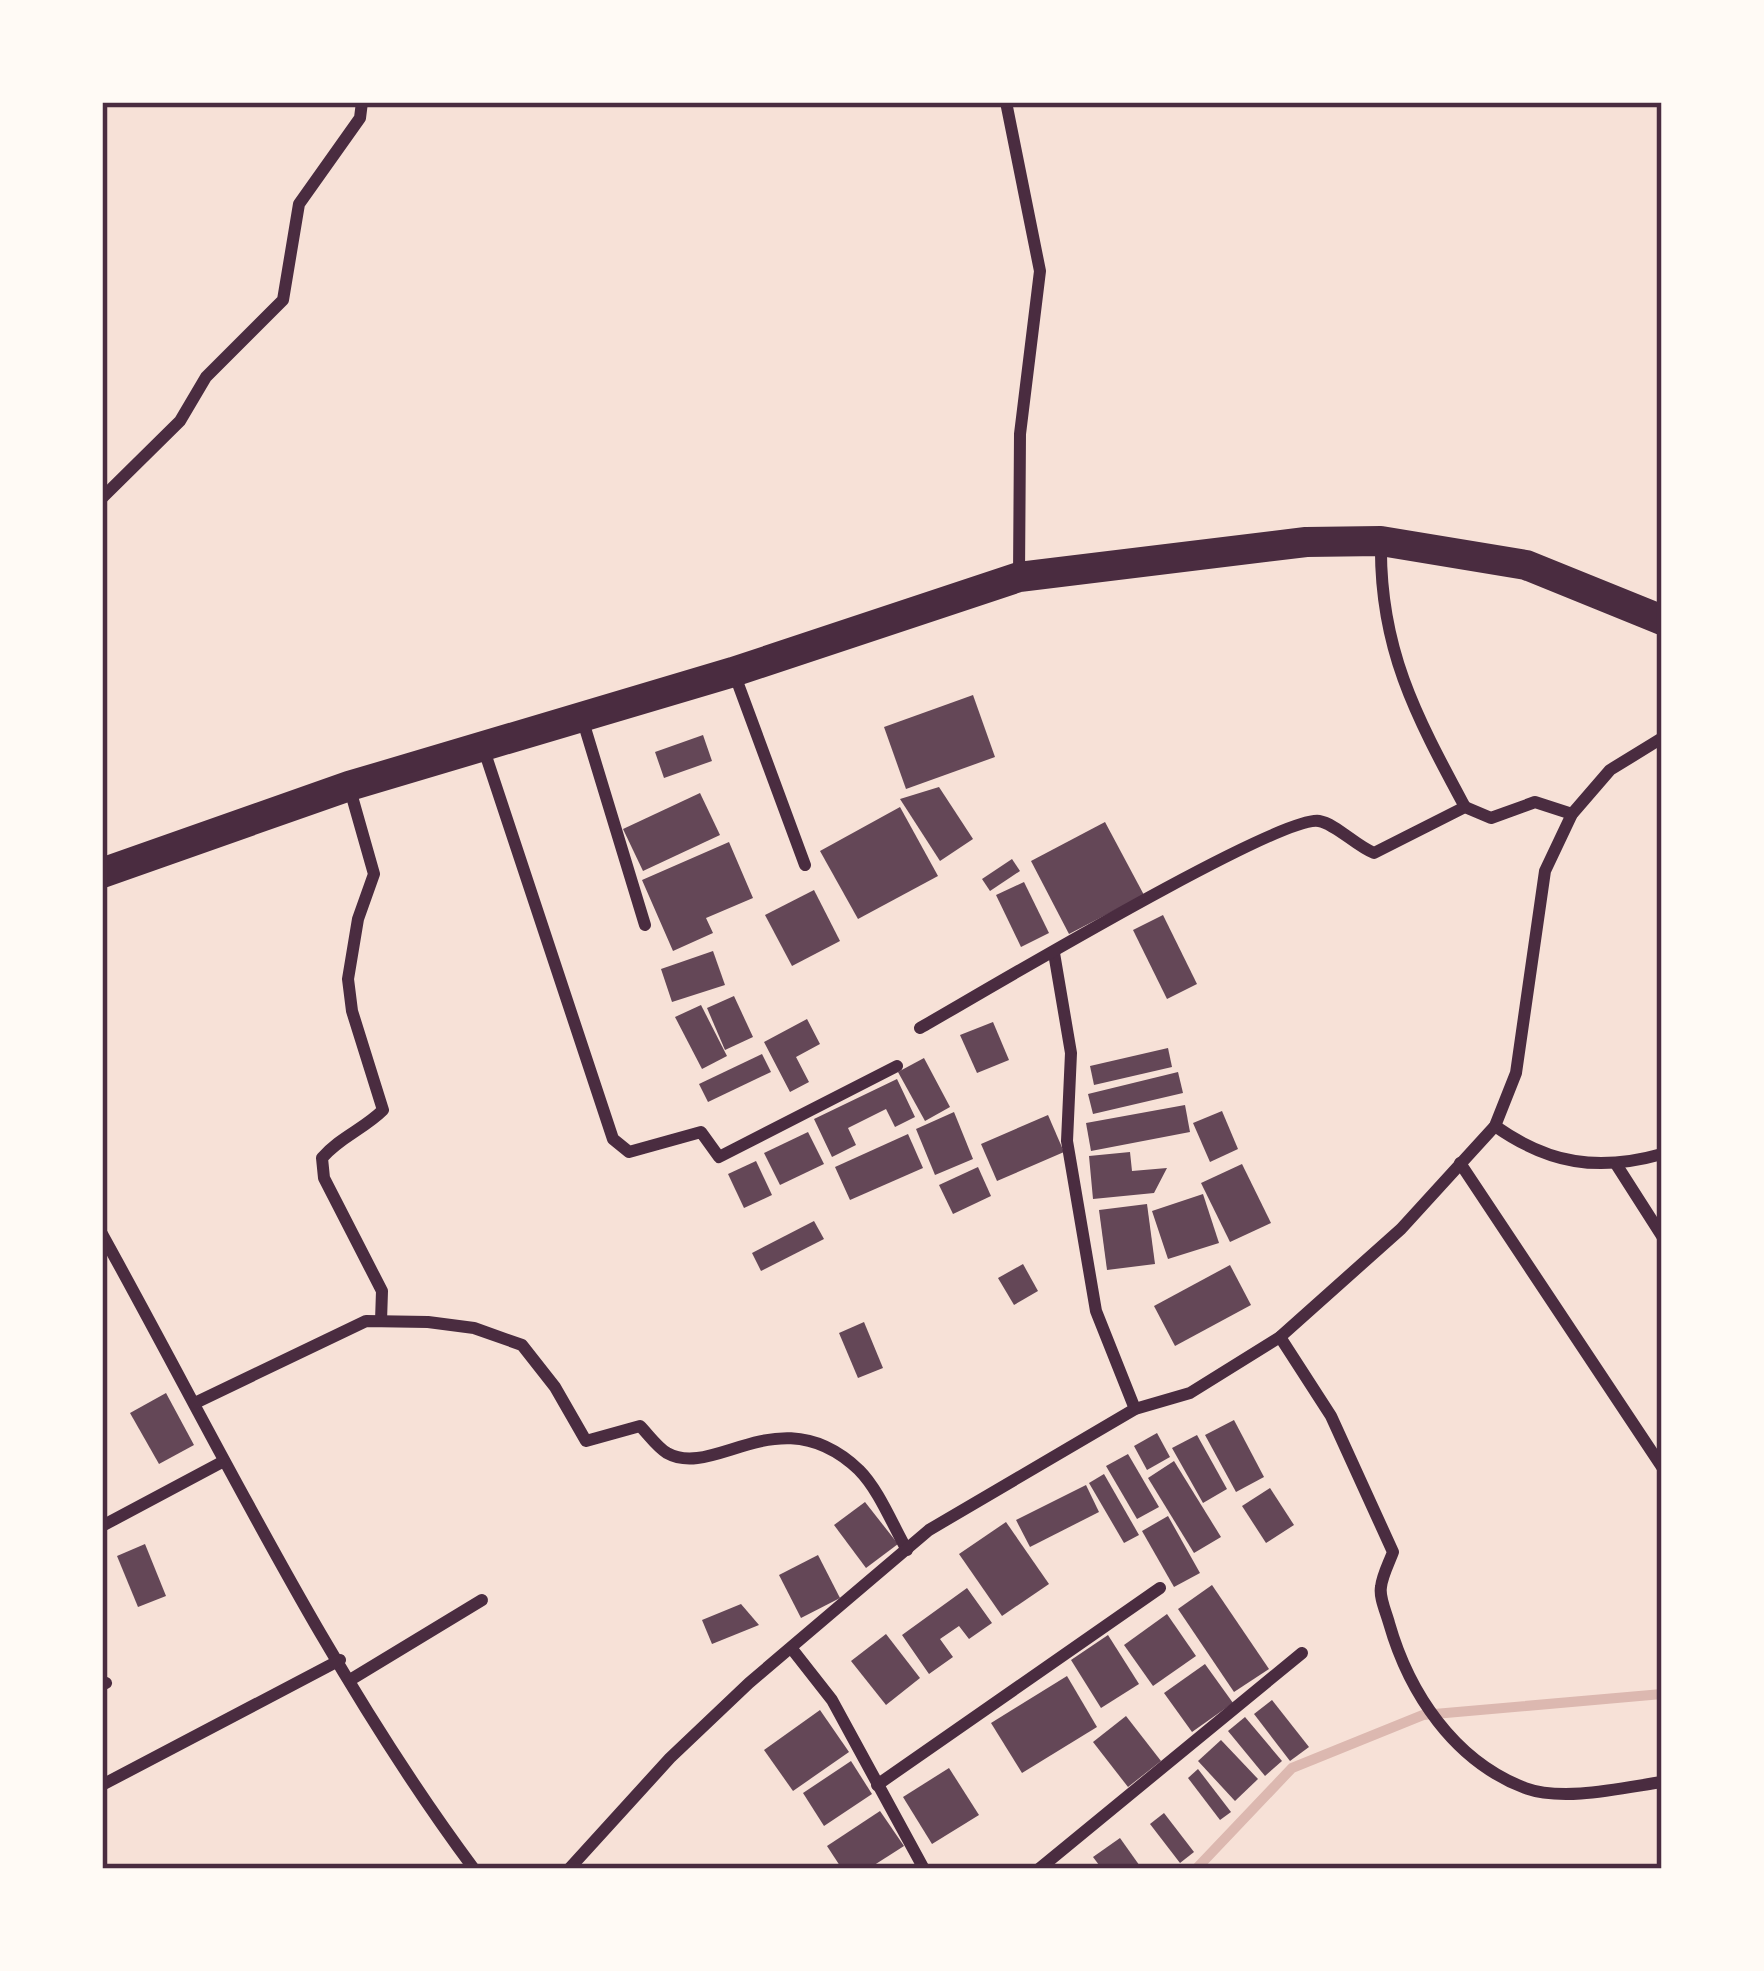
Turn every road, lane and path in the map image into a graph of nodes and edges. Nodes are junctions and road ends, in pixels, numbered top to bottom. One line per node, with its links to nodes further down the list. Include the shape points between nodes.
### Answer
1 (362, 102): 3 (street, via 361,118 299,204 283,300)
2 (1006, 102): 5 (street, via 1040,272 1021,434)
3 (102, 498)
4 (1381, 541): 5 (main road, via 1306,542); 6 (main road, via 1526,565); 12 (street, via 1380,596 1391,650)
5 (1019, 577): 7 (main road)
6 (1662, 620)
7 (733, 672): 8 (main road); 14 (street)
8 (581, 717): 10 (main road); 16 (street)
9 (1662, 738): 13 (street, via 1610,770)
10 (483, 746): 11 (main road); 19 (street, via 613,1139 628,1152 701,1132 719,1156)
11 (349, 786): 15 (main road); 26 (street, via 374,874 358,920 350,995 383,1110 322,1158 324,1178 382,1292)
12 (1465, 807): 13 (street, via 1491,818 1535,802); 17 (street, via 1374,853 1322,821 1298,822)
13 (1572, 814): 20 (street, via 1545,872 1516,1073)
14 (805, 865)
15 (102, 873)
16 (645, 925)
17 (1054, 952): 18 (street); 29 (street, via 1071,1053 1067,1141 1096,1311)
18 (920, 1028)
19 (897, 1066)
20 (1496, 1126): 22 (street); 23 (street, via 1530,1151 1572,1164)
21 (1662, 1154): 23 (street)
22 (1460, 1163): 27 (street); 31 (street)
23 (1616, 1164): 25 (street)
24 (102, 1234): 28 (street)
25 (1662, 1236)
26 (380, 1321): 28 (street); 33 (street, via 474,1328 522,1345 586,1441 640,1426 668,1454 702,1459 752,1439 808,1439 860,1471)
27 (1280, 1336): 29 (street, via 1190,1393); 40 (street, via 1331,1416 1393,1552 1380,1589 1391,1630 1414,1690 1449,1735 1484,1768 1529,1790)
28 (195, 1403): 30 (street)
29 (1135, 1409): 33 (street)
30 (224, 1461): 32 (street); 38 (street)
31 (1662, 1467)
32 (102, 1526)
33 (908, 1550): 36 (street)
34 (1160, 1588): 42 (street)
35 (482, 1600): 39 (street)
36 (792, 1649): 42 (street, via 832,1700); 44 (street, via 670,1758)
37 (1302, 1653): 46 (street)
38 (340, 1660): 39 (street); 41 (street)
39 (350, 1679): 43 (street, via 411,1784)
40 (1662, 1782)
41 (102, 1785)
42 (877, 1785): 45 (street)
43 (475, 1869)
44 (569, 1869)
45 (924, 1869)
46 (1039, 1869)

